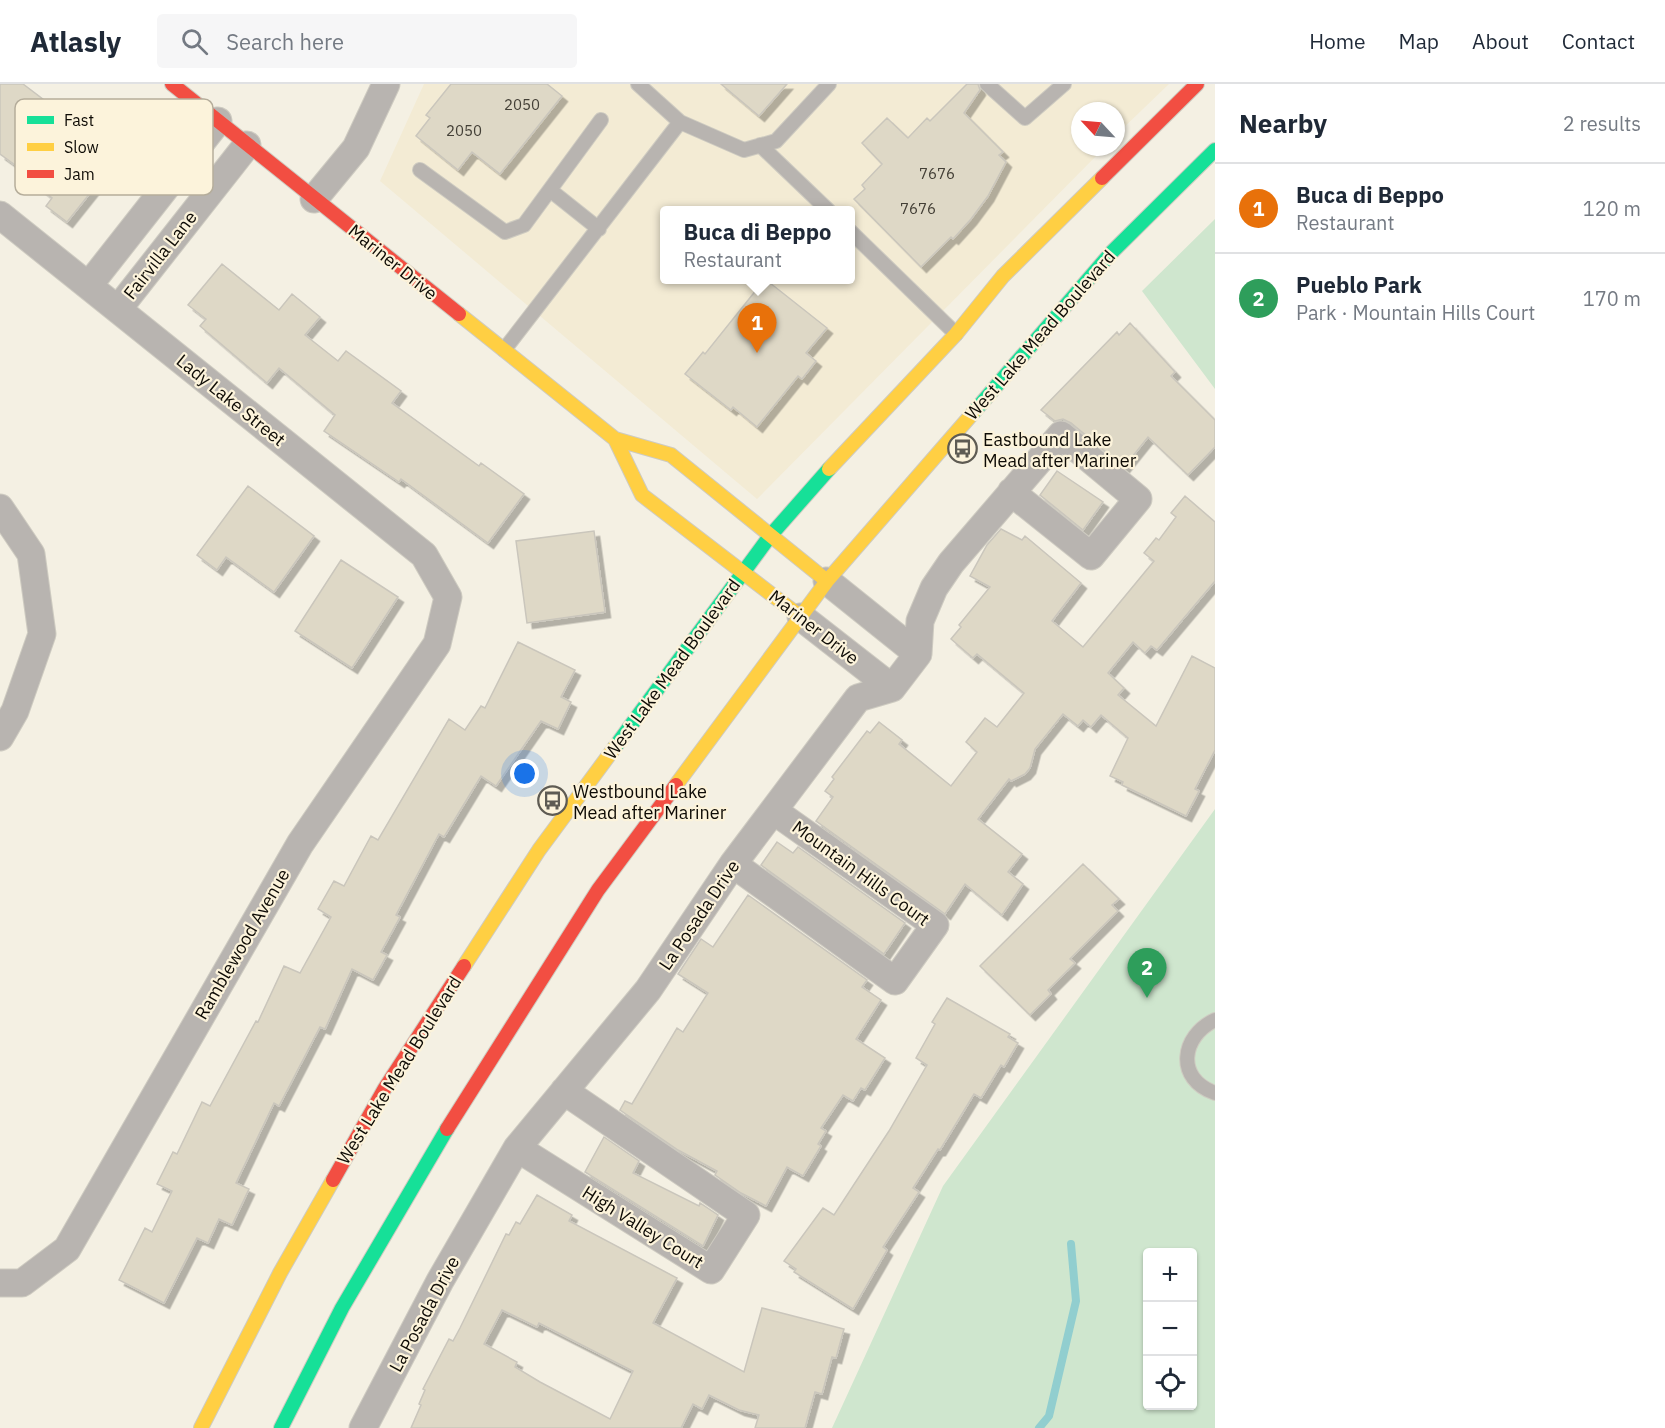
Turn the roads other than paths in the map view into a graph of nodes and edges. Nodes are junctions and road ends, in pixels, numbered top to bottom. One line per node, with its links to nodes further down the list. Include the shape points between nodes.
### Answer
1 (172, 84): 8 (main road, Mariner Drive)
2 (386, 84): 22 (street, via 356,148)
3 (638, 84): 12 (lane)
4 (829, 84): 15 (lane, via 776,141)
5 (987, 84): 6 (lane, via 1025,118)
6 (1064, 84)
7 (1191, 86): 29 (main road, West Lake Mead Boulevard, via 1003,276)
8 (191, 99)
9 (213, 117): 11 (main road, Mariner Drive)
10 (601, 120): 19 (lane)
11 (218, 121): 13 (street, Fairvilla Lane); 14 (main road, Mariner Drive)
12 (680, 122): 15 (lane, via 744,150); 25 (lane)
13 (213, 127)
14 (247, 145): 18 (street, Fairvilla Lane); 22 (main road, Mariner Drive)
15 (760, 146): 23 (lane)
16 (1215, 150): 36 (main road, West Lake Mead Boulevard, via 1111,253)
17 (420, 170): 19 (lane, via 505,231 524,225)
18 (213, 188)
19 (550, 190): 25 (lane)
20 (159, 195): 27 (street, Fairvilla Lane)
21 (208, 195): 28 (street, Fairvilla Lane)
22 (315, 199): 30 (main road, Mariner Drive)
23 (825, 206)
24 (0, 215): 27 (street, Lady Lake Street)
25 (599, 229): 30 (lane)
26 (855, 236): 29 (lane)
27 (88, 285): 28 (street, Lady Lake Street)
28 (118, 309): 37 (street, Lady Lake Street, via 424,555)
29 (956, 334): 34 (main road, West Lake Mead Boulevard)
30 (504, 350): 31 (main road, Mariner Drive)
31 (615, 439): 34 (main road, Mariner Drive, via 671,455); 35 (main road, Mariner Drive, via 642,495)
32 (1011, 492): 32 (street, via 1091,556 1138,499 1061,435); 39 (street, via 934,588 920,621)
33 (0, 508): 41 (street, via 31,554 42,634 15,711)
34 (770, 536): 35 (main road, West Lake Mead Boulevard); 36 (main road, Mariner Drive)
35 (743, 573): 38 (main road, Mariner Drive); 49 (main road, West Lake Mead Boulevard, via 538,850 385,1088 280,1273)
36 (827, 581): 38 (main road, West Lake Mead Boulevard); 39 (street, Mariner Drive)
37 (448, 597): 48 (street, Ramblewood Avenue, via 437,644 300,844 66,1249)
38 (801, 617): 40 (street, Mariner Drive); 50 (main road, West Lake Mead Boulevard, via 598,890 447,1129 342,1308)
39 (918, 654): 40 (street)
40 (892, 688): 42 (street, La Posada Drive, via 858,698)
41 (0, 737)
42 (774, 811): 43 (street, La Posada Drive); 43 (street, Mountain Hills Court, via 935,925 895,981)
43 (734, 864): 45 (street, La Posada Drive, via 648,990)
44 (1215, 1020): 46 (lane, via 1196,1033 1187,1055 1190,1074 1203,1089)
45 (564, 1091): 47 (street, La Posada Drive); 47 (street, High Valley Court, via 746,1215 711,1270)
46 (1215, 1093)
47 (517, 1148): 51 (street, La Posada Drive, via 440,1281)
48 (11, 1282)
49 (201, 1428)
50 (281, 1428)
51 (363, 1428)

